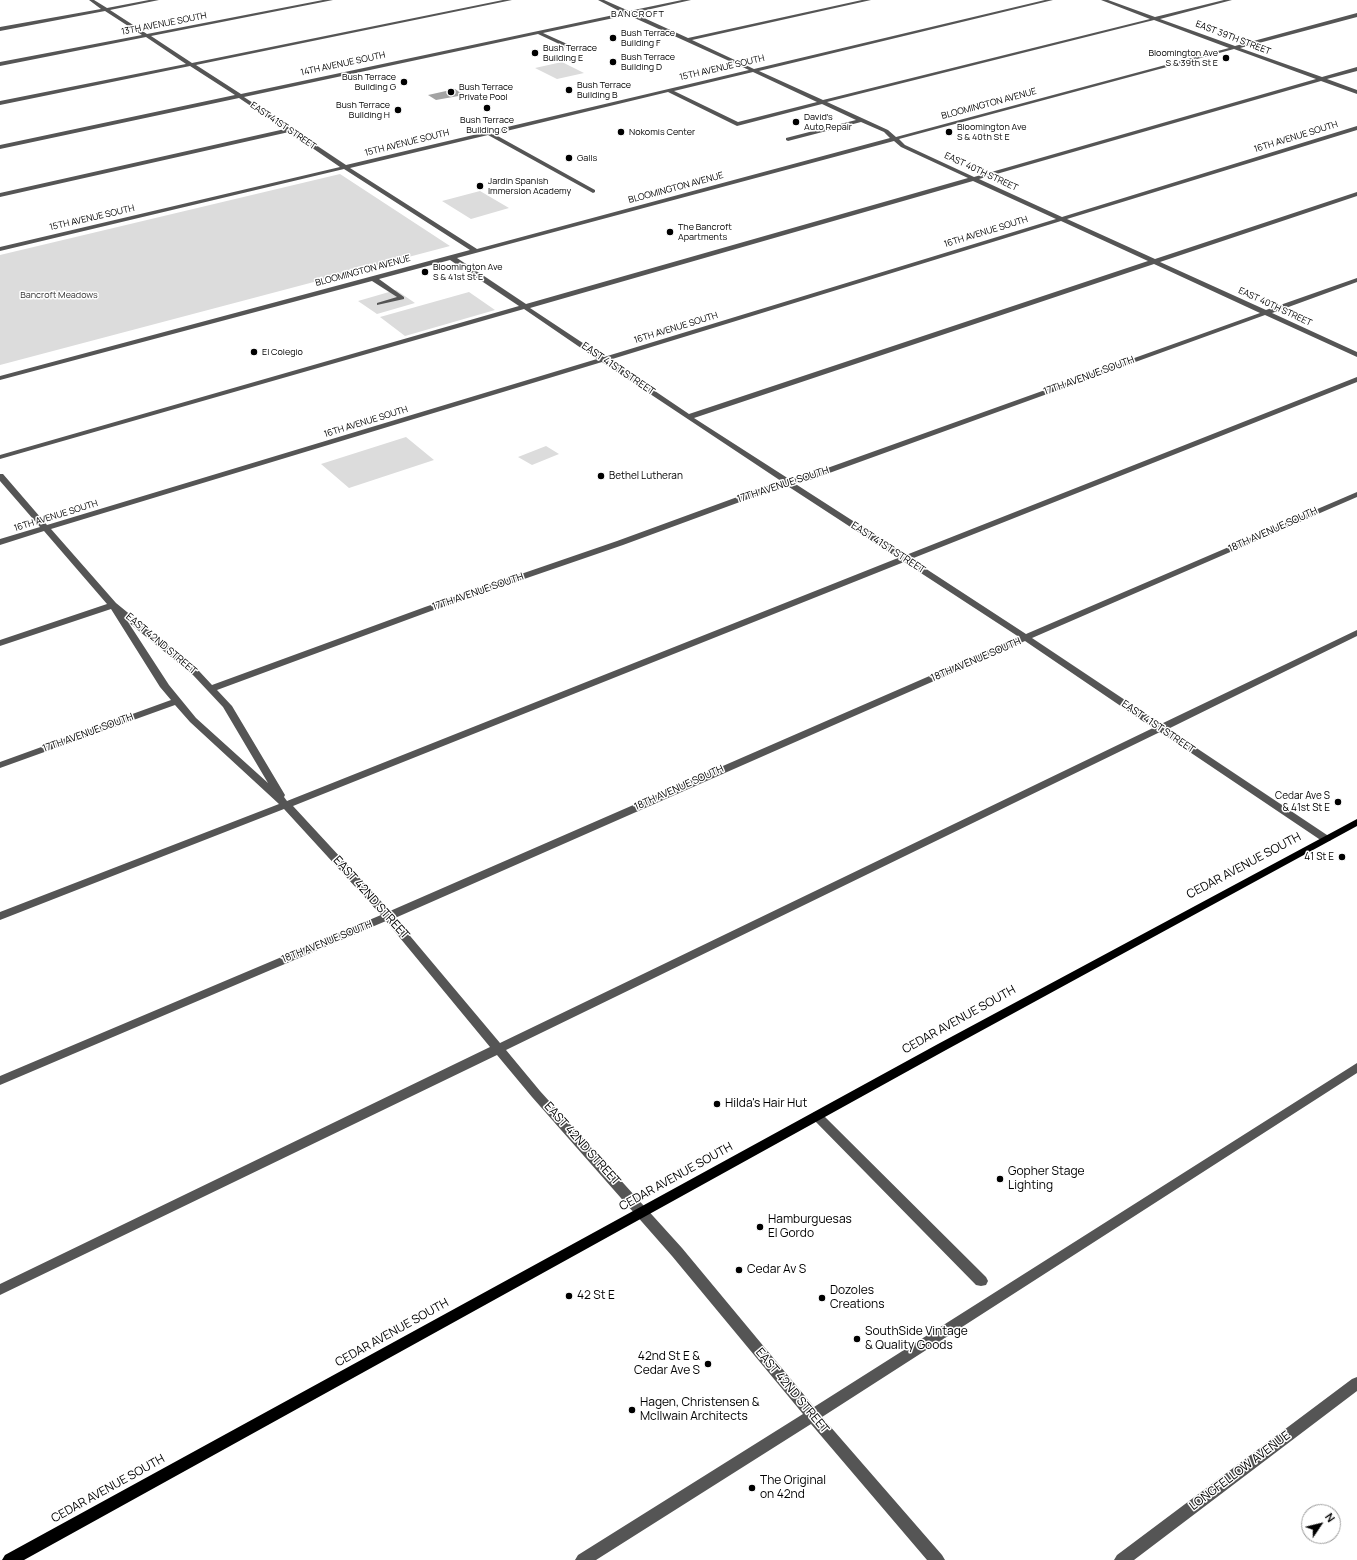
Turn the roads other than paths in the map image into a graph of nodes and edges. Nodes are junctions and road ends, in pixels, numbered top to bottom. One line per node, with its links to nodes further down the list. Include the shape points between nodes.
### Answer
1 (92, 0): 11 (street, EAST 41ST STREET)
2 (157, 0): 11 (street)
3 (331, 0): 17 (street, 13TH AVENUE SOUTH)
4 (510, 0): 22 (street)
5 (600, 0): 12 (street, EAST 40TH STREET)
6 (689, 0): 12 (street, 14TH AVENUE SOUTH)
7 (869, 0): 18 (street)
8 (1051, 0): 24 (street, 15TH AVENUE SOUTH)
9 (1103, 0): 14 (street, EAST 39TH STREET)
10 (1230, 0): 14 (street)
11 (105, 9): 15 (street); 17 (street, EAST 41ST STREET)
12 (628, 13): 16 (street, 14TH AVENUE SOUTH); 18 (street, EAST 40TH STREET)
13 (1357, 15): 19 (street, BLOOMINGTON AVENUE)
14 (1156, 19): 19 (street, EAST 39TH STREET); 29 (street)
15 (0, 29)
16 (538, 32): 20 (street); 28 (street, 14TH AVENUE SOUTH)
17 (147, 35): 21 (street, 13TH AVENUE SOUTH); 22 (street, EAST 41ST STREET)
18 (687, 40): 24 (street, EAST 40TH STREET)
19 (1235, 48): 25 (street, EAST 39TH STREET); 36 (street, BLOOMINGTON AVENUE)
20 (574, 49)
21 (0, 64)
22 (191, 64): 28 (street, EAST 41ST STREET); 30 (street)
23 (1357, 69): 25 (street)
24 (754, 71): 26 (street, 15TH AVENUE SOUTH); 29 (street, EAST 40TH STREET)
25 (1321, 79): 27 (street, EAST 39TH STREET); 39 (street)
26 (668, 90): 29 (street, via 737,124); 34 (street, 15TH AVENUE SOUTH)
27 (1357, 92)
28 (240, 96): 33 (street, EAST 41ST STREET); 37 (street, 14TH AVENUE SOUTH)
29 (822, 102): 31 (street, EAST 40TH STREET)
30 (0, 103)
31 (861, 120): 35 (street); 36 (street, EAST 40TH STREET, via 886,131)
32 (1357, 128): 43 (street, 16TH AVENUE SOUTH)
33 (290, 130): 38 (street, EAST 41ST STREET); 42 (street)
34 (488, 133): 38 (street, 15TH AVENUE SOUTH); 40 (street)
35 (788, 139)
36 (895, 139): 39 (street, EAST 40TH STREET, via 903,146); 45 (street, BLOOMINGTON AVENUE)
37 (0, 147)
38 (346, 167): 44 (street, 15TH AVENUE SOUTH); 45 (street, EAST 41ST STREET)
39 (974, 179): 43 (street, EAST 40TH STREET); 51 (street)
40 (593, 192)
41 (1357, 194): 47 (street)
42 (0, 195)
43 (1060, 219): 47 (street, EAST 40TH STREET); 54 (street, 16TH AVENUE SOUTH)
44 (0, 249)
45 (476, 251): 46 (street, BLOOMINGTON AVENUE)
46 (451, 257): 48 (street, BLOOMINGTON AVENUE); 51 (street, EAST 41ST STREET)
47 (1153, 262): 52 (street, EAST 40TH STREET); 57 (street)
48 (373, 278): 50 (street, via 402,298); 55 (street, BLOOMINGTON AVENUE)
49 (1357, 280): 52 (street, 17TH AVENUE SOUTH)
50 (379, 304)
51 (526, 306): 54 (street, EAST 41ST STREET); 58 (street)
52 (1266, 313): 53 (street, EAST 40TH STREET); 60 (street, 17TH AVENUE SOUTH, via 810,477)
53 (1357, 355)
54 (604, 359): 57 (street, EAST 41ST STREET); 62 (street, 16TH AVENUE SOUTH)
55 (0, 378)
56 (1357, 379): 64 (street)
57 (688, 417): 60 (street, EAST 41ST STREET)
58 (0, 456)
59 (0, 476): 62 (street, EAST 42ND STREET)
60 (787, 482): 64 (street, EAST 41ST STREET); 69 (street, 17TH AVENUE SOUTH)
61 (1357, 494): 67 (street, 18TH AVENUE SOUTH)
62 (46, 528): 63 (street, 16TH AVENUE SOUTH); 65 (street, EAST 42ND STREET)
63 (0, 542)
64 (905, 558): 67 (street, EAST 41ST STREET); 73 (street)
65 (113, 605): 68 (street); 69 (street, EAST 42ND STREET, via 196,673); 70 (street, EAST 42ND STREET, via 165,687)
66 (1357, 633): 71 (street)
67 (1026, 638): 71 (street, EAST 41ST STREET); 77 (street, 18TH AVENUE SOUTH)
68 (0, 643)
69 (210, 689): 73 (street, EAST 42ND STREET, via 227,706)
70 (177, 701): 72 (street, 17TH AVENUE SOUTH); 73 (street, EAST 42ND STREET, via 193,720)
71 (1161, 728): 75 (street, EAST 41ST STREET); 78 (street)
72 (0, 765)
73 (286, 804): 76 (street); 77 (street, EAST 42ND STREET, via 370,894)
74 (1357, 822): 75 (main road, CEDAR AVENUE SOUTH)
75 (1326, 839): 81 (main road, CEDAR AVENUE SOUTH)
76 (0, 916)
77 (388, 917): 78 (street, EAST 42ND STREET); 80 (street, 18TH AVENUE SOUTH)
78 (498, 1048): 82 (street, EAST 42ND STREET); 84 (street)
79 (1357, 1067): 86 (street)
80 (0, 1081)
81 (817, 1116): 82 (main road, CEDAR AVENUE SOUTH); 83 (street)
82 (643, 1213): 86 (street, EAST 42ND STREET); 87 (main road, CEDAR AVENUE SOUTH)
83 (981, 1281)
84 (0, 1290)
85 (1357, 1383): 90 (street, LONGFELLOW AVENUE)
86 (812, 1415): 88 (street); 89 (street, EAST 42ND STREET)
87 (10, 1560)
88 (583, 1560)
89 (937, 1560)
90 (1122, 1560)

